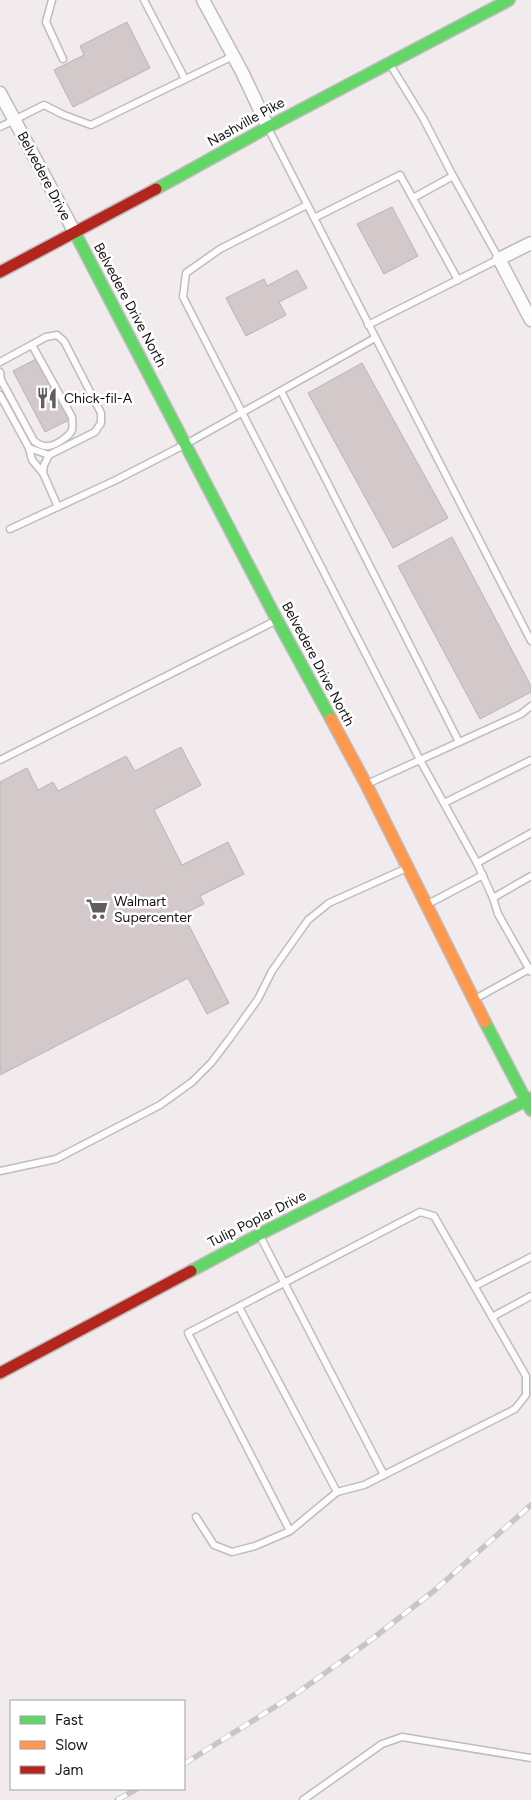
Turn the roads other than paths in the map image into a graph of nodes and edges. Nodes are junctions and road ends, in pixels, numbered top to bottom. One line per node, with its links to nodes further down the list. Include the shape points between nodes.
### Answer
1 (52, 0): 6 (lane, via 46,22)
2 (144, 0): 8 (lane)
3 (203, 0): 5 (street)
4 (509, 0): 7 (street, Nashville Pike)
5 (233, 56): 8 (lane); 12 (street)
6 (63, 59)
7 (389, 63): 12 (street, Nashville Pike); 13 (lane)
8 (185, 79): 10 (lane, via 91,125 44,105)
9 (0, 93): 10 (street, Belvedere Drive)
10 (14, 120): 11 (lane); 17 (street, Belvedere Drive)
11 (0, 127)
12 (268, 127): 15 (lane); 17 (street, Nashville Pike)
13 (453, 176): 14 (lane); 19 (lane)
14 (413, 198): 16 (lane, via 400,174); 21 (lane)
15 (307, 205): 16 (lane); 30 (lane, via 220,249 186,273 183,297)
16 (314, 218): 23 (lane)
17 (75, 233): 20 (street, Nashville Pike); 31 (street, Belvedere Drive North)
18 (531, 243): 19 (street)
19 (499, 259): 21 (lane); 22 (street)
20 (0, 272)
21 (458, 280): 23 (lane)
22 (531, 320)
23 (368, 325): 24 (lane)
24 (375, 338): 28 (lane); 38 (lane)
25 (32, 344): 26 (lane); 27 (lane, via 72,417 72,430 68,435 47,446 34,441 1,380); 33 (lane, via 57,335 64,341 101,413 101,423 95,432)
26 (0, 362)
27 (0, 372)
28 (281, 391): 30 (lane); 40 (lane)
29 (0, 395): 32 (lane)
30 (242, 413): 31 (lane); 42 (lane)
31 (186, 444): 35 (lane); 37 (street, Belvedere Drive North)
32 (29, 448): 33 (lane); 34 (lane, via 32,460)
33 (49, 455): 34 (lane)
34 (43, 472): 35 (lane)
35 (58, 507): 36 (lane)
36 (10, 529)
37 (277, 620): 41 (lane); 44 (street, Belvedere Drive North)
38 (531, 642)
39 (531, 706): 40 (lane, via 521,714)
40 (459, 742): 42 (lane)
41 (0, 760)
42 (420, 760): 44 (lane); 45 (lane)
43 (531, 760): 45 (lane)
44 (366, 784): 48 (street, Belvedere Drive North)
45 (444, 803): 47 (lane)
46 (531, 833): 47 (lane)
47 (477, 862): 49 (lane)
48 (408, 867): 52 (street, Belvedere Drive North); 56 (lane, via 329,903 308,920 272,971 258,999 216,1057 176,1094 56,1159)
49 (483, 875): 51 (lane); 52 (lane)
50 (531, 876): 51 (lane)
51 (493, 898): 53 (lane, via 498,914)
52 (426, 905): 54 (street, Belvedere Drive North)
53 (530, 970): 54 (lane)
54 (474, 1000): 55 (street, Belvedere Drive North)
55 (529, 1103): 57 (street, Tulip Poplar Drive)
56 (0, 1171)
57 (260, 1234): 59 (lane); 64 (street, Tulip Poplar Drive)
58 (531, 1257): 60 (lane)
59 (285, 1282): 60 (lane, via 420,1212 434,1216); 62 (lane); 65 (lane)
60 (475, 1286): 63 (lane)
61 (531, 1296): 63 (lane)
62 (239, 1307): 66 (lane); 68 (lane, via 188,1333)
63 (492, 1317): 65 (lane, via 526,1376 526,1395 516,1409)
64 (0, 1372)
65 (384, 1475): 66 (lane)
66 (337, 1492): 68 (lane)
67 (196, 1517): 68 (lane, via 214,1545 232,1552)
68 (290, 1531)
69 (531, 1758): 70 (lane, via 402,1737 382,1744)
70 (303, 1800)

